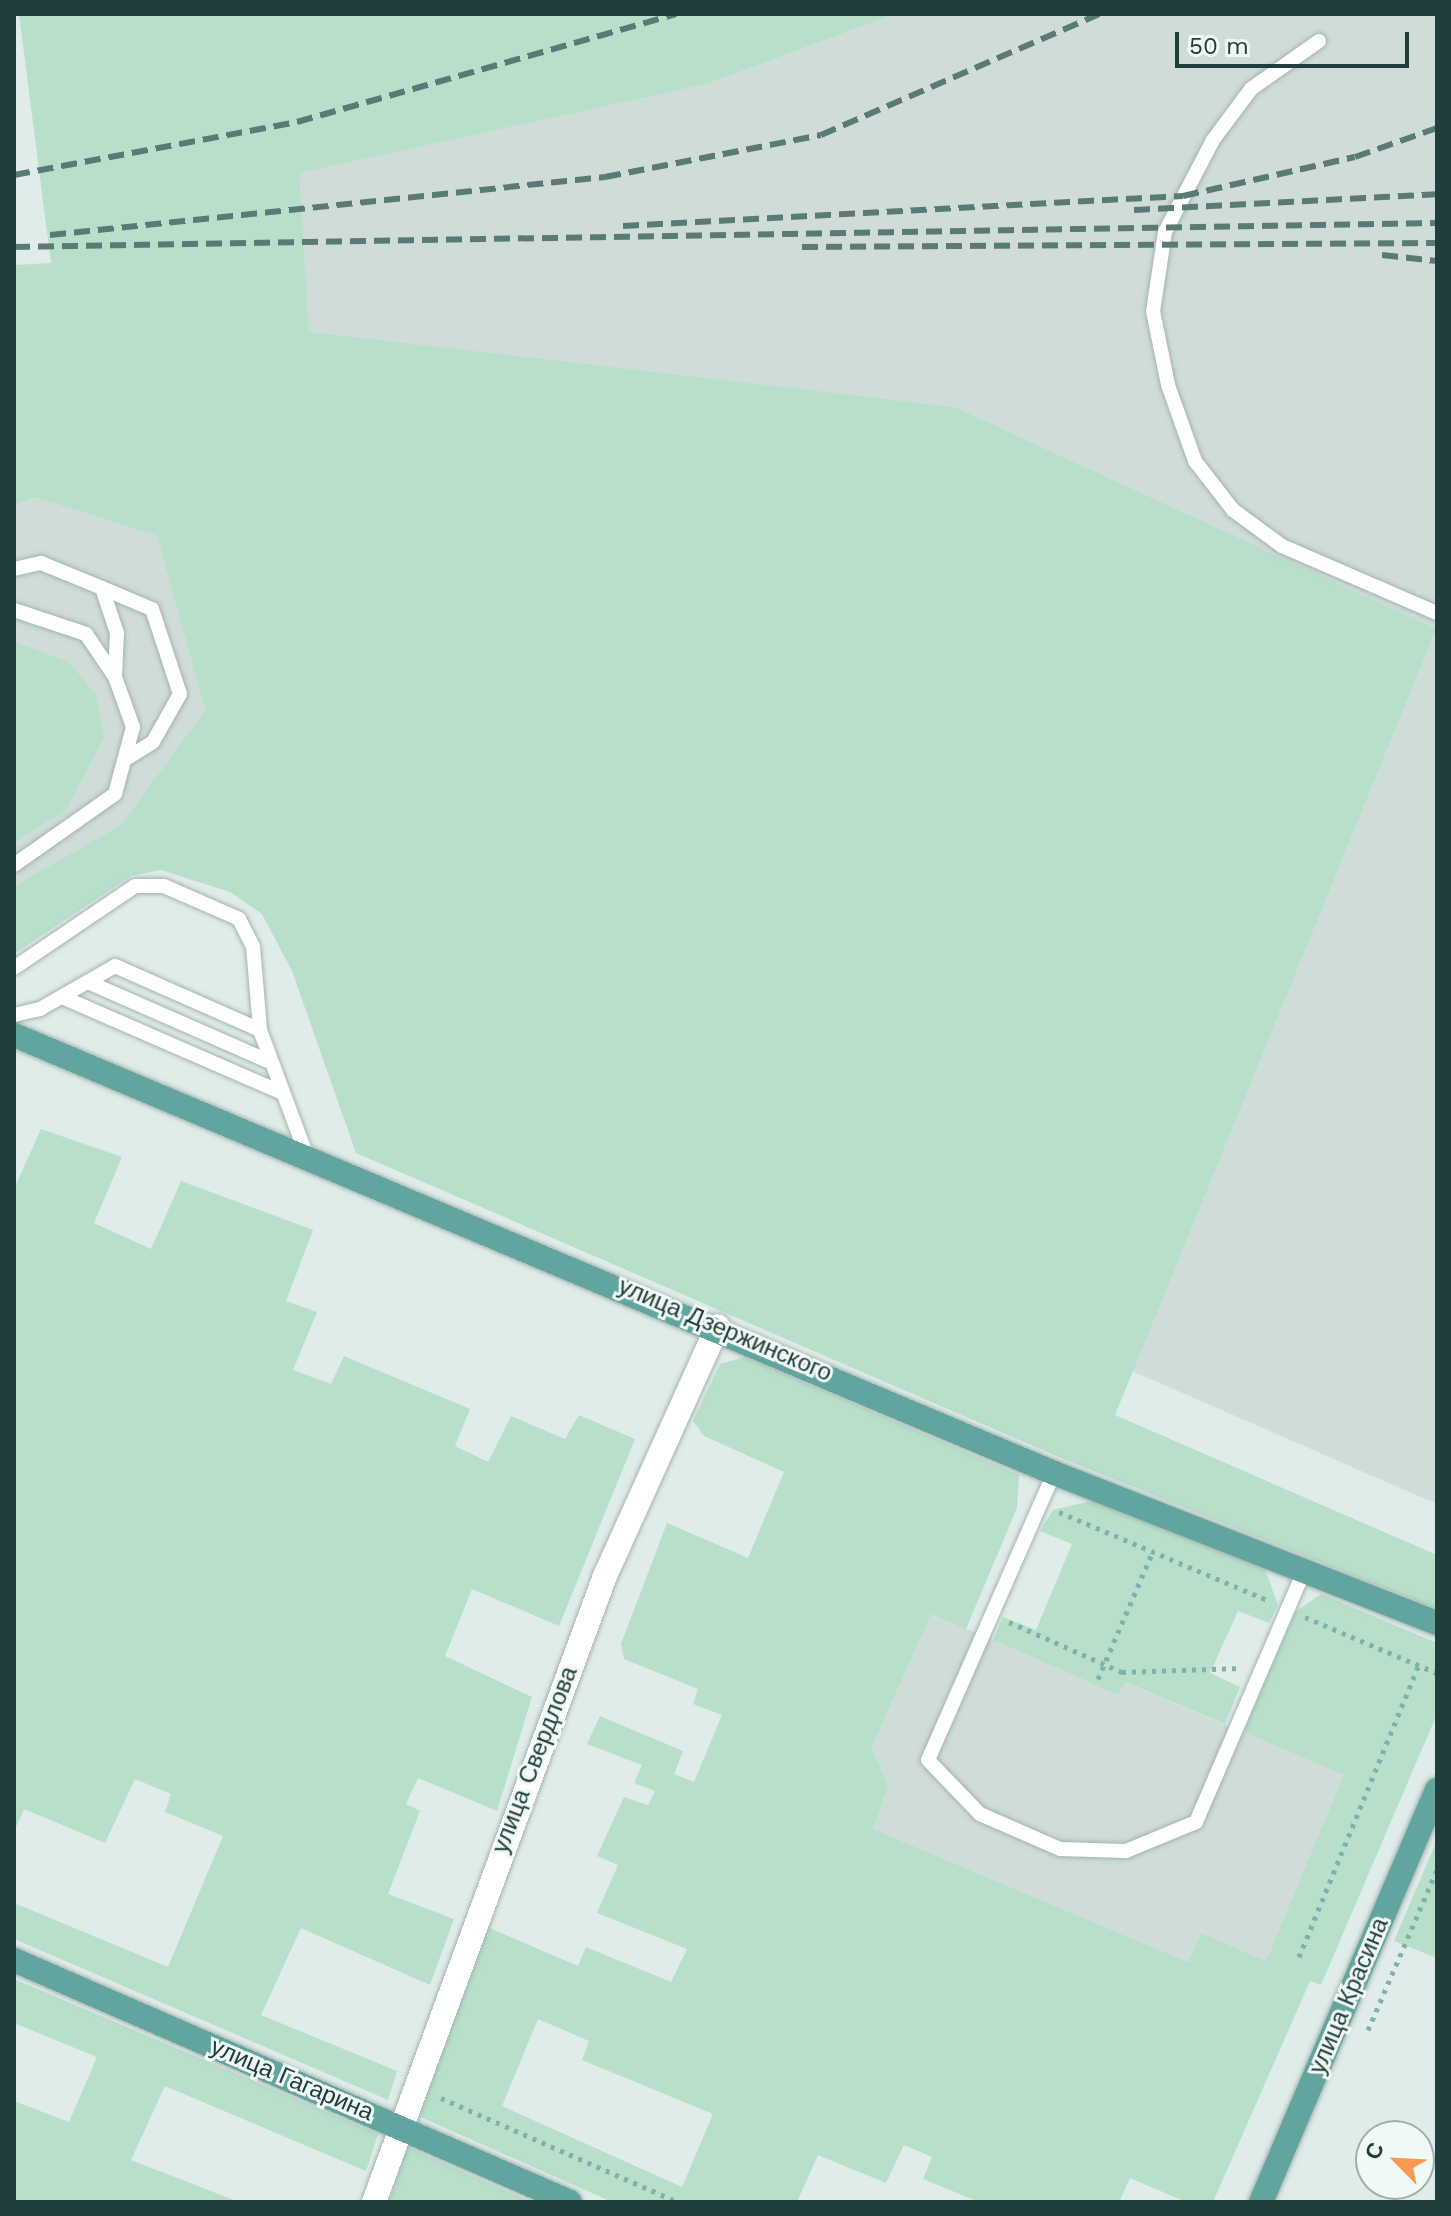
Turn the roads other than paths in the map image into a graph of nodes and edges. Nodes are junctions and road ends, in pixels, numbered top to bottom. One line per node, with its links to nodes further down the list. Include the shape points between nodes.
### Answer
1 (1319, 41): 5 (lane, via 1251,89 1213,140 1165,232 1153,311 1168,385 1195,461 1233,510 1282,546)
2 (14, 569): 3 (lane, via 41,563)
3 (102, 588): 6 (lane, via 117,633); 7 (lane, via 152,609 180,694 153,742)
4 (14, 610): 6 (lane, via 86,634)
5 (1437, 613)
6 (115, 677): 7 (lane, via 133,727)
7 (124, 760): 8 (lane, via 115,794)
8 (14, 865)
9 (14, 968): 13 (lane, via 135,886 164,886 239,919 253,946)
10 (88, 982): 11 (lane); 13 (lane, via 115,966); 15 (lane)
11 (62, 997): 12 (lane); 16 (lane)
12 (14, 1015)
13 (260, 1030): 15 (lane)
14 (14, 1035): 17 (main road, улица Дзержинского)
15 (270, 1062): 16 (lane)
16 (281, 1092): 17 (lane)
17 (305, 1151): 18 (main road, улица Дзержинского)
18 (718, 1326): 19 (main road, улица Дзержинского); 24 (street, улица Свердлова, via 605,1576)
19 (1054, 1473): 20 (main road, улица Дзержинского); 20 (lane, via 928,1760 980,1814 1060,1849 1126,1851 1196,1822)
20 (1304, 1571): 21 (main road, улица Дзержинского)
21 (1437, 1623)
22 (1437, 1790): 27 (main road, улица Красина)
23 (14, 1960): 24 (main road, улица Гагарина)
24 (397, 2125): 25 (street, улица Свердлова); 26 (main road, улица Гагарина)
25 (374, 2202)
26 (570, 2202)
27 (1261, 2202)

